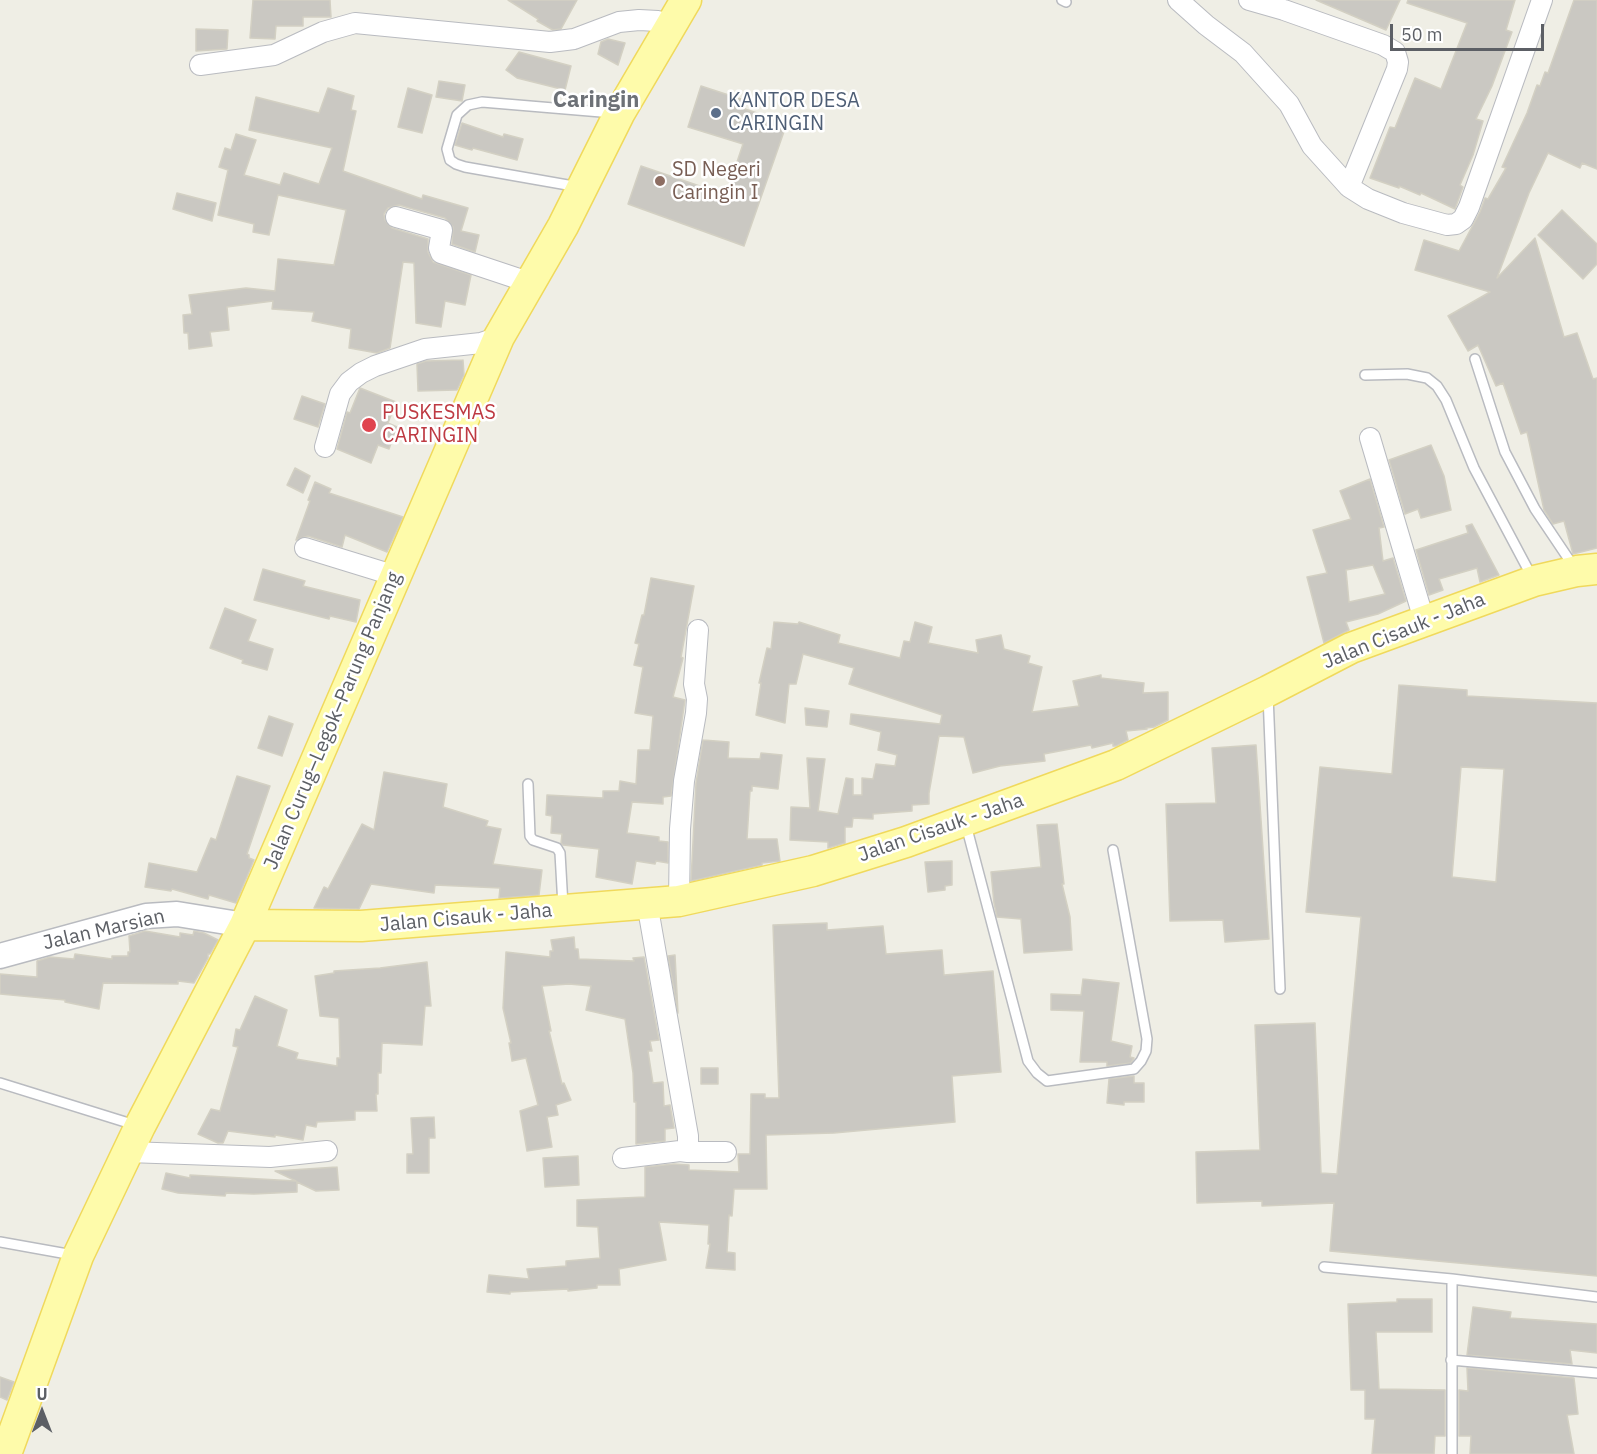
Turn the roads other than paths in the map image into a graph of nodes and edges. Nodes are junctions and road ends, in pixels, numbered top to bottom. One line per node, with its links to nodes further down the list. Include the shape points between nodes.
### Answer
1 (1178, 0): 8 (street, via 1243,53 1289,104 1312,146)
2 (1249, 0): 8 (street, via 1395,52 1397,69)
3 (1542, 0): 8 (street, via 1462,219 1447,225 1434,222 1368,199)
4 (679, 12): 5 (street, via 648,21 619,22 574,39 550,42 356,23 323,32 274,55); 6 (main road, Jalan Curug–Legok–Parung Panjang)
5 (200, 65)
6 (619, 114): 7 (main road, Jalan Curug–Legok–Parung Panjang); 7 (lane, via 482,102 468,105 457,115 447,149 450,160 456,164)
7 (581, 187): 10 (main road, Jalan Curug–Legok–Parung Panjang)
8 (1349, 187)
9 (396, 217): 10 (street, via 442,230 441,253)
10 (531, 283): 11 (main road, Jalan Curug–Legok–Parung Panjang)
11 (499, 337): 15 (street, via 481,343 425,349 361,373 340,394); 18 (main road, Jalan Curug–Legok–Parung Panjang)
12 (1475, 359): 17 (lane, via 1505,452 1535,508)
13 (1365, 375): 19 (lane, via 1407,374 1427,378 1437,386 1474,468)
14 (1370, 438): 20 (street)
15 (325, 447)
16 (305, 548): 18 (street)
17 (1587, 570): 19 (main road, Jalan Cisauk - Jaha)
18 (396, 576): 29 (main road, Jalan Curug–Legok–Parung Panjang)
19 (1534, 581): 20 (main road, Jalan Cisauk - Jaha)
20 (1424, 620): 22 (main road, Jalan Cisauk - Jaha, via 1351,648)
21 (698, 630): 26 (street, via 696,713 680,829)
22 (1268, 691): 24 (main road, Jalan Cisauk - Jaha, via 1116,765); 31 (lane)
23 (528, 784): 28 (lane, via 530,836 560,853)
24 (965, 821): 25 (lane, via 1028,1061 1047,1081 1134,1069 1146,1051); 26 (main road, Jalan Cisauk - Jaha, via 813,871)
25 (1113, 850)
26 (679, 901): 27 (main road, Jalan Cisauk - Jaha)
27 (647, 903): 28 (main road, Jalan Cisauk - Jaha); 35 (street)
28 (563, 910): 29 (main road, Jalan Cisauk - Jaha, via 361,926)
29 (245, 925): 30 (street, Jalan Marsian, via 177,914 146,916); 33 (main road, Jalan Curug–Legok–Parung Panjang)
30 (0, 956)
31 (1280, 989)
32 (0, 1083): 33 (lane)
33 (134, 1139): 34 (street, via 270,1157); 39 (main road, Jalan Curug–Legok–Parung Panjang)
34 (327, 1151)
35 (688, 1152): 36 (street); 37 (street)
36 (726, 1152)
37 (623, 1158)
38 (0, 1242): 39 (lane)
39 (78, 1256): 45 (main road, Jalan Curug–Legok–Parung Panjang)
40 (1324, 1267): 41 (lane)
41 (1452, 1279): 42 (lane); 43 (lane)
42 (1597, 1297)
43 (1451, 1360): 44 (lane); 46 (lane)
44 (1597, 1373)
45 (6, 1454)
46 (1452, 1454)

